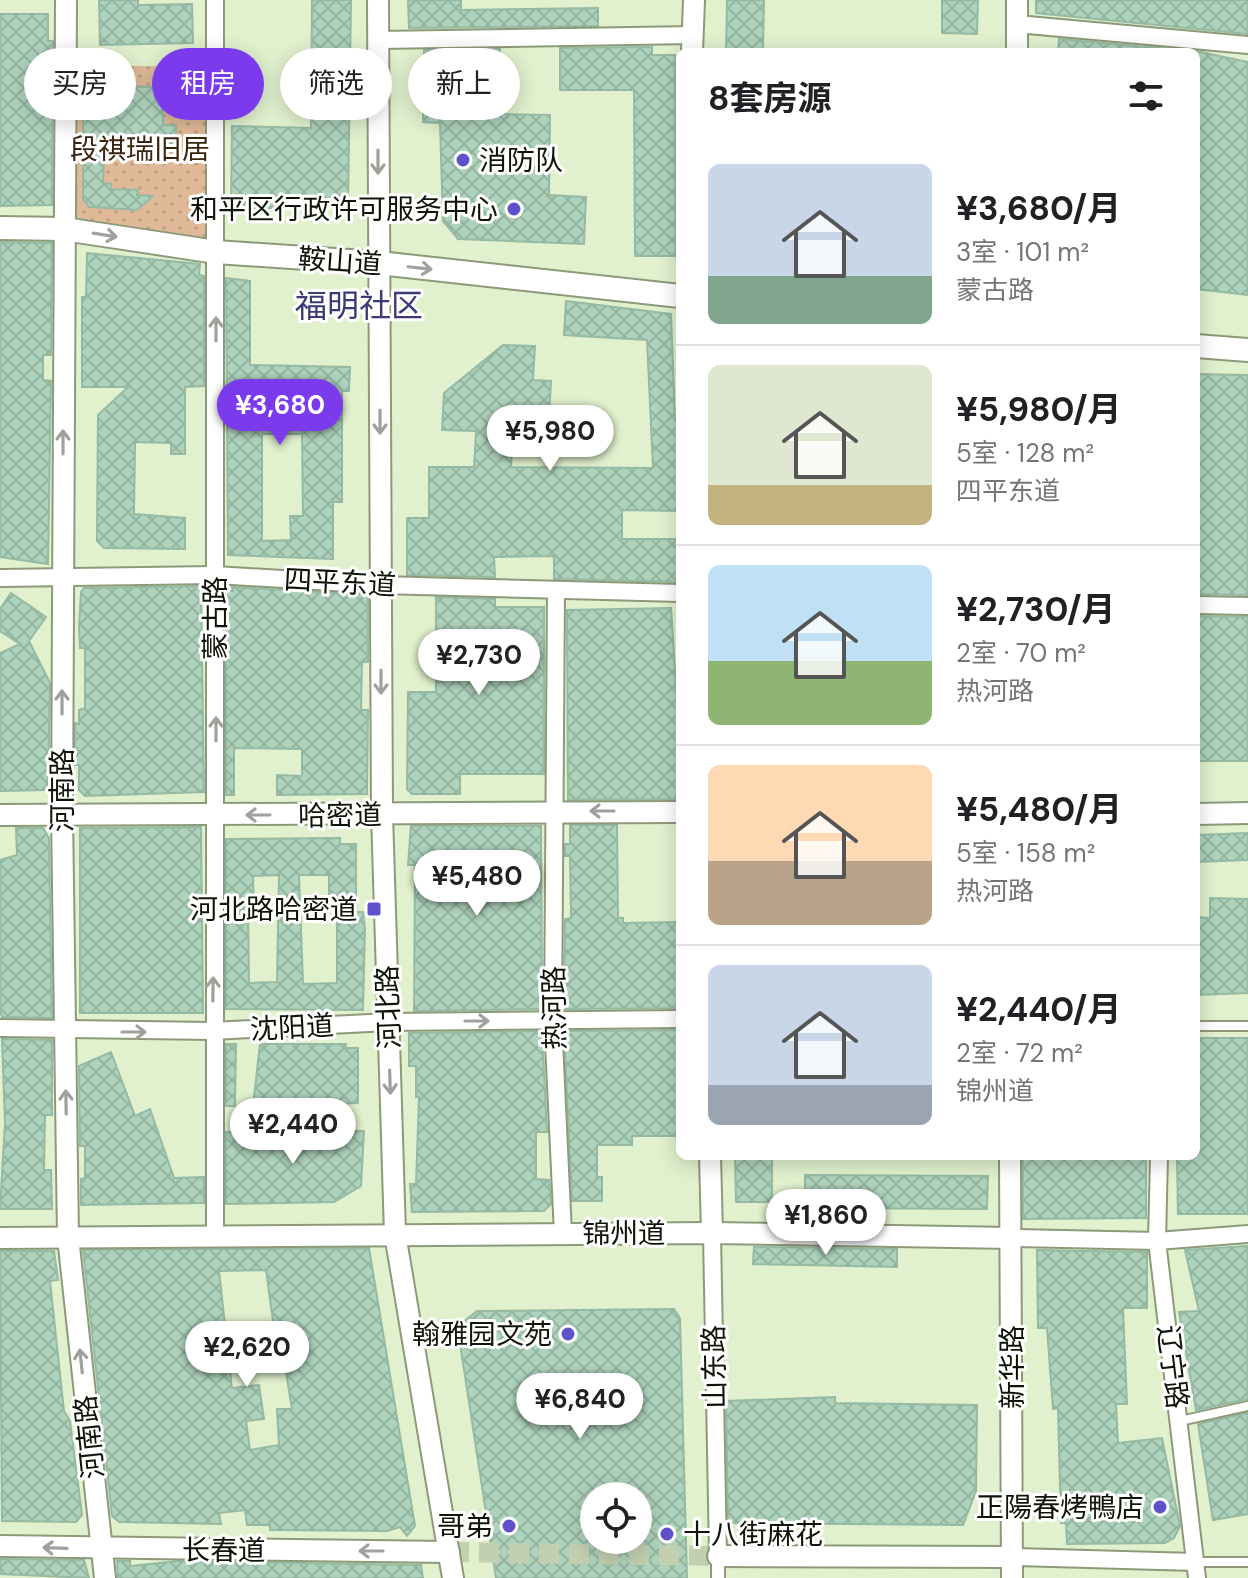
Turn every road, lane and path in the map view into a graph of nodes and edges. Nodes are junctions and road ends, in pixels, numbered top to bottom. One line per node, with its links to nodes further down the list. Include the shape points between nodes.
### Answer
1 (66, 0): 13 (street, 河南路)
2 (215, 0): 14 (street, 蒙古路)
3 (378, 0): 7 (street, 河北路)
4 (694, 0): 8 (street)
5 (1017, 0): 6 (street)
6 (1017, 24): 9 (street); 11 (street)
7 (378, 40): 8 (street); 15 (street, 河北路, one-way to 15)
8 (693, 44)
9 (1179, 44): 10 (street)
10 (1248, 45)
11 (1017, 48)
12 (0, 228): 13 (main road, 鞍山道)
13 (64, 229): 14 (main road, 鞍山道, one-way to 14); 20 (street, 河南路, one-way to 13)
14 (216, 252): 15 (main road, 鞍山道); 19 (street, 蒙古路, one-way to 14)
15 (379, 263): 16 (main road, 鞍山道, one-way to 16); 22 (street, 河北路, one-way to 22)
16 (676, 296)
17 (1200, 346): 18 (main road)
18 (1248, 350)
19 (215, 575): 20 (street, 四平东道); 22 (street, 四平东道); 34 (street, 蒙古路, one-way to 19)
20 (63, 576): 21 (street, 四平东道); 30 (street, 河南路, one-way to 20)
21 (0, 578)
22 (381, 585): 23 (street, 四平东道); 31 (street, 河北路, one-way to 31)
23 (556, 590): 24 (street, 四平东道); 27 (street, 热河路)
24 (676, 593)
25 (1200, 605): 26 (street)
26 (1248, 606)
27 (555, 811): 28 (street, 哈密道, one-way to 27); 31 (street, 哈密道); 36 (street, 热河路)
28 (676, 812)
29 (1248, 813): 32 (street)
30 (62, 814): 33 (street, 哈密道); 34 (street, 哈密道); 41 (street, 河南路)
31 (382, 814): 34 (street, 哈密道, one-way to 34); 37 (street, 河北路)
32 (1200, 814)
33 (0, 815)
34 (216, 815): 42 (street, 蒙古路, one-way to 34)
35 (676, 1019): 36 (street, 沈阳道)
36 (553, 1021): 37 (street, 沈阳道, one-way to 36); 48 (street, 热河路)
37 (389, 1022): 42 (street, 沈阳道); 47 (street, 河北路, one-way to 47)
38 (1200, 1026): 39 (lane)
39 (1248, 1026)
40 (0, 1028): 41 (street, 沈阳道)
41 (66, 1029): 42 (street, 沈阳道, one-way to 42); 51 (street, 河南路, one-way to 41)
42 (212, 1031): 50 (street, 蒙古路)
43 (710, 1160): 46 (street, 山东路)
44 (1010, 1160): 53 (street, 新华路)
45 (1159, 1160): 54 (street, 辽宁路)
46 (712, 1233): 48 (street, 锦州道); 53 (street, 锦州道); 60 (street, 山东路)
47 (395, 1234): 48 (street, 锦州道); 50 (street, 锦州道); 59 (street, 河北路)
48 (563, 1234)
49 (1248, 1234): 54 (street, 锦州道)
50 (215, 1235): 51 (street, 锦州道)
51 (68, 1237): 52 (street, 锦州道); 58 (street, 河南路, one-way to 51)
52 (0, 1238)
53 (1011, 1238): 54 (street, 锦州道); 61 (street, 新华路)
54 (1157, 1241): 56 (street, 辽宁路)
55 (1248, 1406): 56 (lane)
56 (1180, 1421): 63 (street, 辽宁路)
57 (0, 1546): 58 (street, 长春道, one-way to 57)
58 (102, 1549): 59 (street, 长春道, one-way to 58); 64 (street, 河南路)
59 (449, 1552): 65 (street, 河北路)
60 (718, 1556): 61 (street); 66 (street, 山东路)
61 (1013, 1557): 63 (street); 67 (street, 新华路)
62 (1248, 1562): 63 (lane)
63 (1196, 1570)
64 (105, 1578)
65 (453, 1578)
66 (718, 1578)
67 (1012, 1578)

